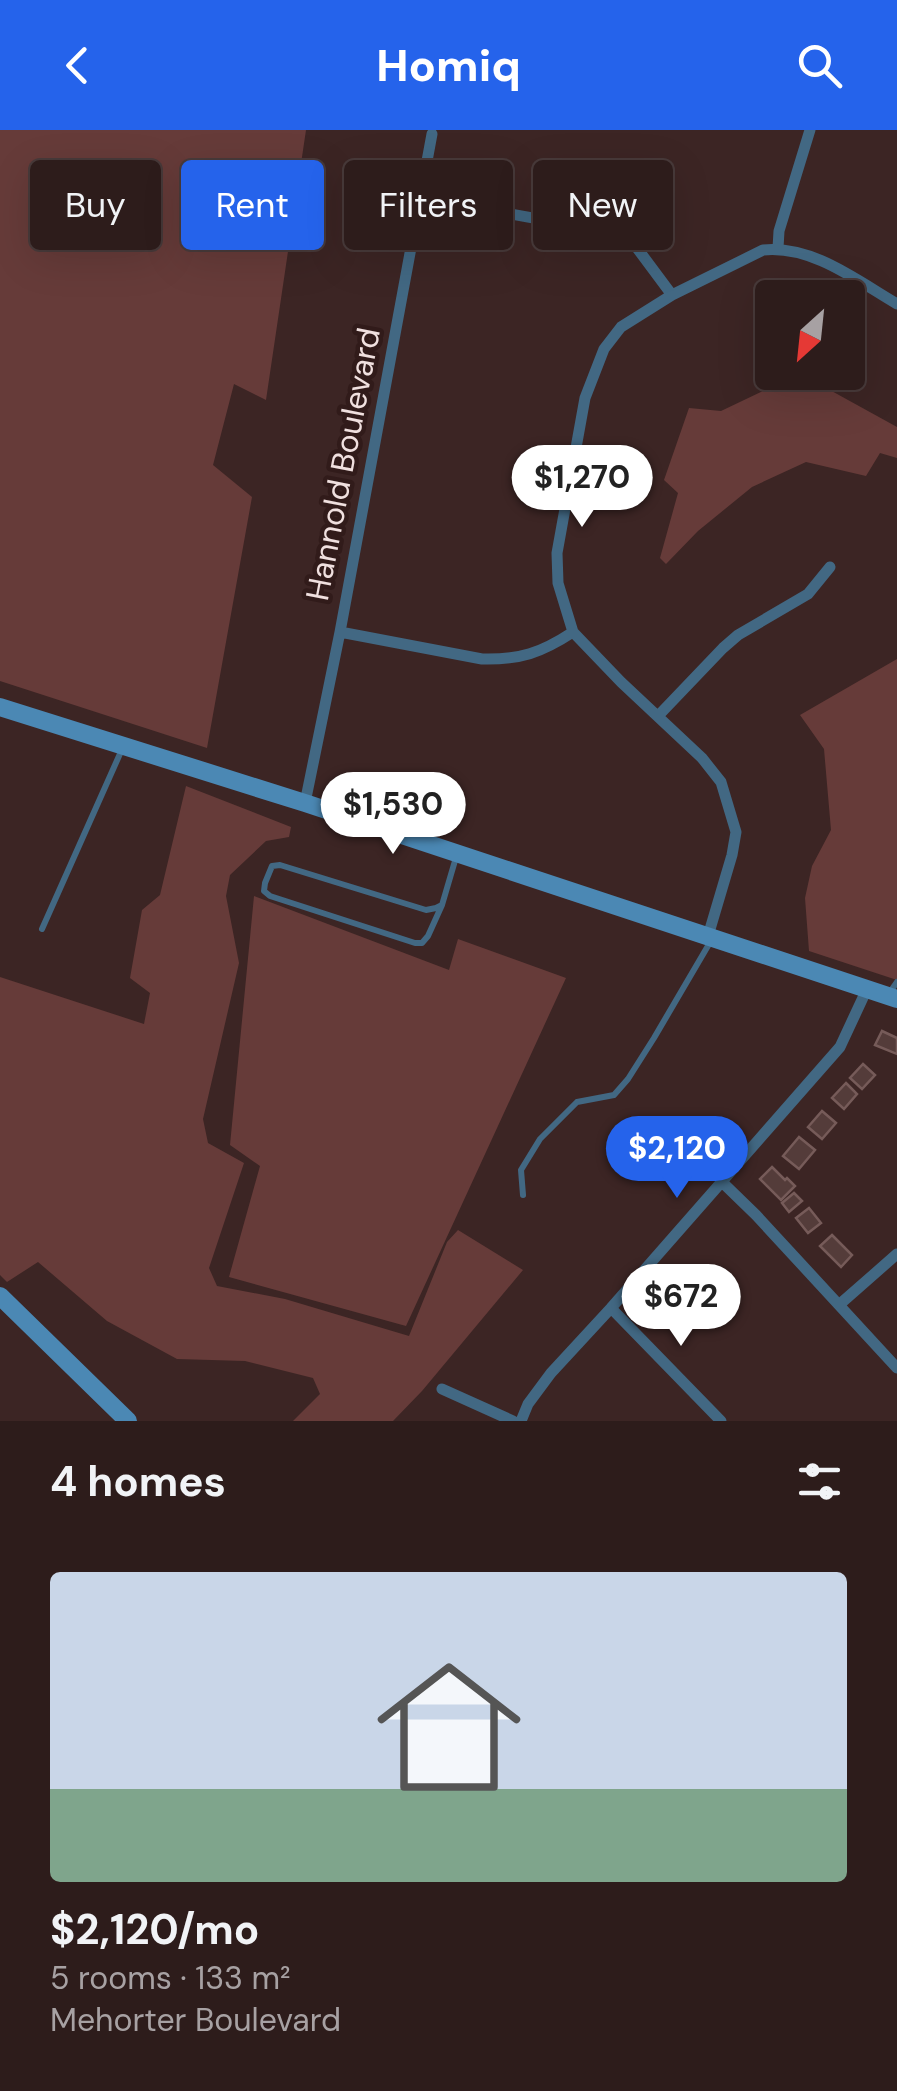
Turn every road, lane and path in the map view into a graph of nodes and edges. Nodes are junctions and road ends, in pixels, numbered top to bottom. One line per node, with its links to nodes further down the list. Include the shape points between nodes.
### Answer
1 (810, 130): 5 (street)
2 (432, 134): 3 (street, Hannold Boulevard)
3 (428, 160)
4 (513, 214): 7 (street, via 616,236 636,248)
5 (778, 248): 7 (street); 8 (street, via 824,262)
6 (412, 250): 10 (street, Hannold Boulevard)
7 (672, 294): 11 (street, via 621,327 584,398 557,554 558,584)
8 (897, 304)
9 (830, 567): 13 (street, via 808,594 738,635)
10 (340, 632): 11 (street, via 503,659 540,652); 15 (street, Hannold Boulevard)
11 (573, 632): 13 (street)
12 (0, 707): 14 (street)
13 (658, 716): 19 (street, via 721,782 736,832)
14 (124, 746): 15 (street); 18 (lane)
15 (305, 803): 16 (street)
16 (458, 853): 17 (lane); 19 (street)
17 (442, 905): 17 (lane, via 426,910 280,865 272,866 264,891 415,944 428,936)
18 (42, 929)
19 (710, 937): 20 (street); 23 (lane, via 628,1079 614,1095 577,1102 540,1140 521,1170)
20 (866, 989): 21 (street); 22 (street, via 840,1047)
21 (894, 992)
22 (722, 1182): 26 (street); 27 (street)
23 (523, 1195)
24 (897, 1254): 26 (street)
25 (0, 1296): 30 (street)
26 (840, 1304): 28 (street)
27 (611, 1308): 32 (street, via 551,1372); 33 (street)
28 (897, 1368)
29 (442, 1390): 31 (street)
30 (128, 1421)
31 (514, 1421)
32 (521, 1421)
33 (721, 1421)

